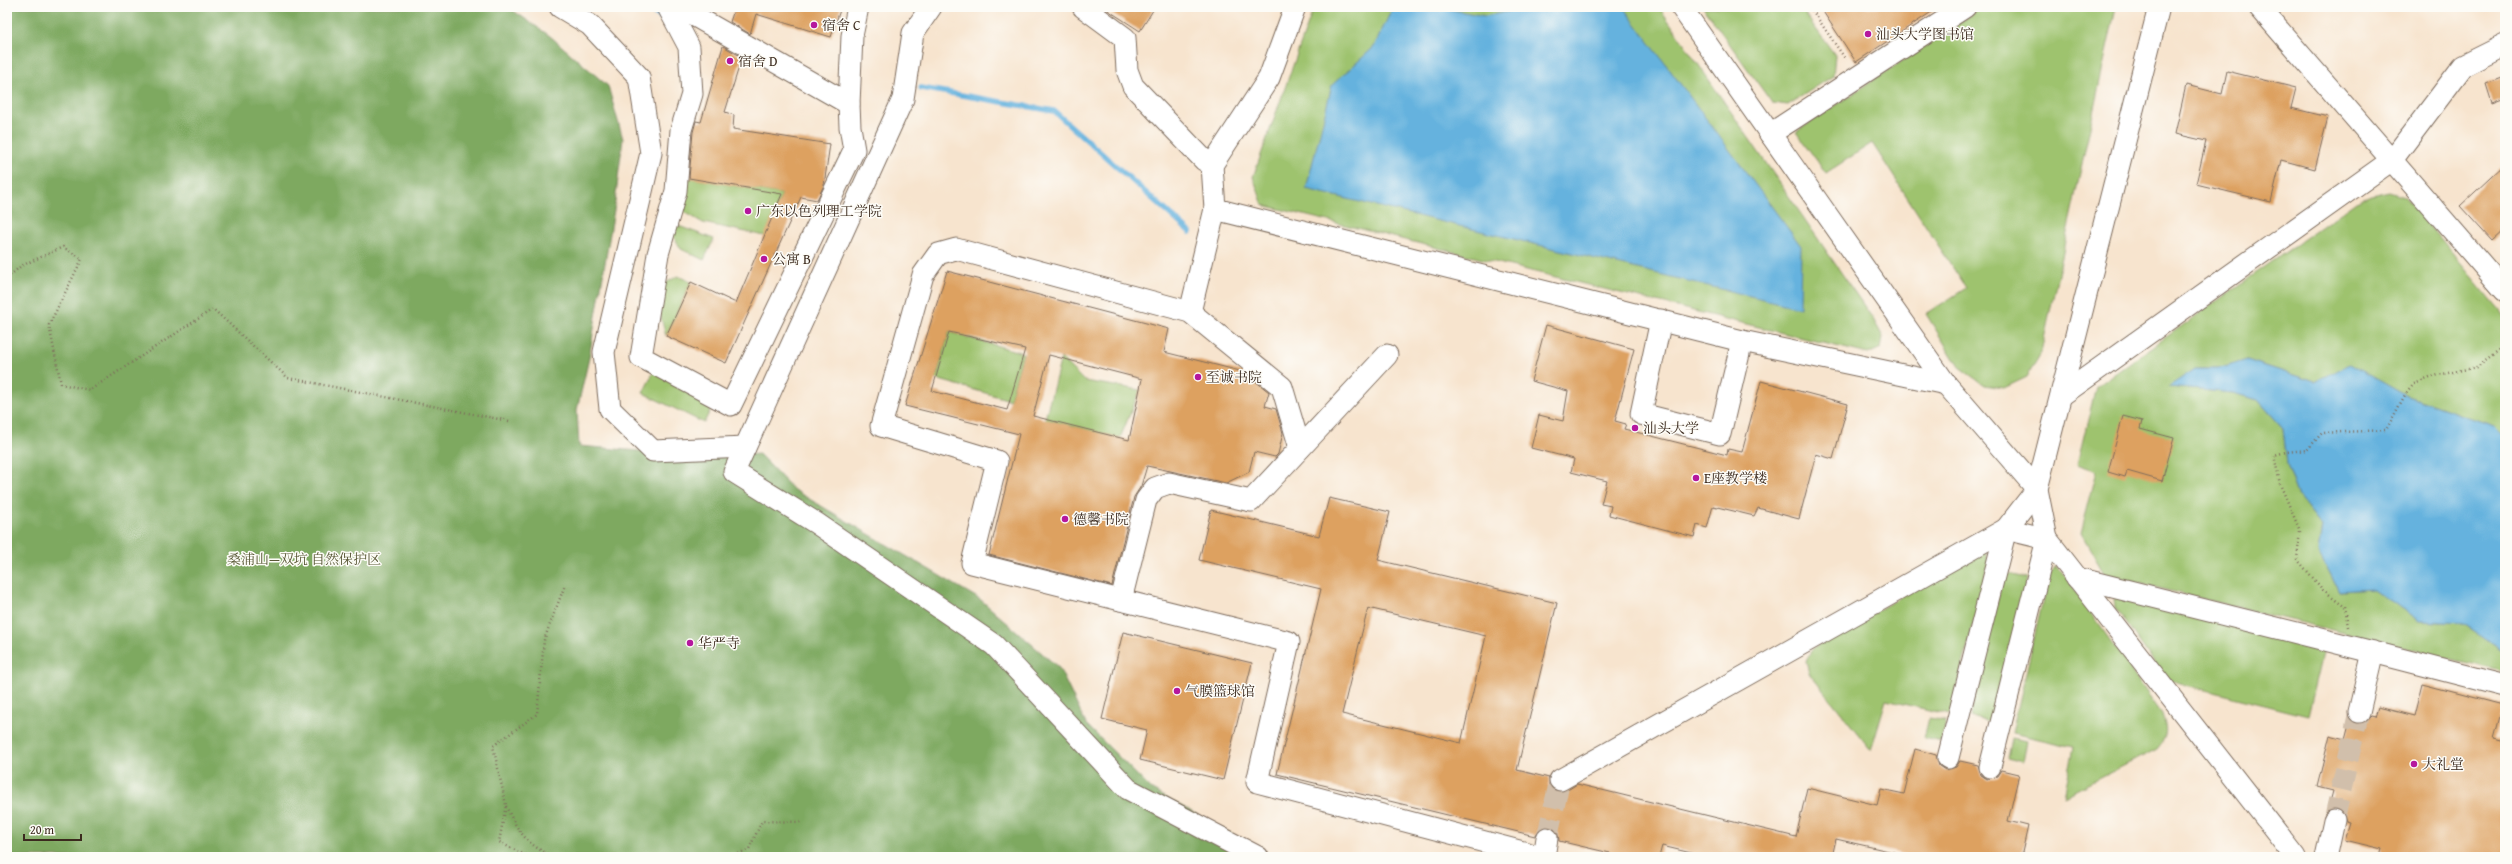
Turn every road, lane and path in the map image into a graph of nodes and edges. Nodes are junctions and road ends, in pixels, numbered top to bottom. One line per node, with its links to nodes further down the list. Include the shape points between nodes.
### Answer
1 (560, 7): 30 (street, via 590,25 639,77 651,153 604,352 610,408 653,451)
2 (668, 7): 15 (street, via 689,48 692,94 681,130 676,191 658,254 641,357 731,405 854,150)
3 (679, 7): 15 (street)
4 (858, 7): 15 (street, via 852,36)
5 (931, 7): 30 (street, via 913,33 903,99)
6 (1083, 7): 18 (street, via 1125,38 1127,70 1133,86 1204,160)
7 (1295, 7): 18 (street, via 1269,78)
8 (1680, 7): 16 (street)
9 (1810, 7): 14 (path)
10 (1965, 7): 14 (street)
11 (2159, 7): 28 (street)
12 (2259, 7): 17 (street)
13 (2505, 45): 17 (street, via 2463,66)
14 (1858, 77): 16 (street)
15 (849, 104)
16 (1770, 134): 27 (street)
17 (2392, 160): 21 (street); 28 (street)
18 (1212, 165): 19 (street)
19 (1216, 209): 22 (street); 23 (street)
20 (7, 278): 29 (path, via 21,266 63,247 82,259 49,325 60,384 90,390 213,309 288,378)
21 (2505, 291)
22 (1190, 312): 31 (street, via 1282,387); 37 (street, via 972,252 956,249 938,254 923,274 881,426 997,461 972,563)
23 (1661, 320): 24 (street); 24 (street, via 1640,414 1720,434)
24 (1742, 341): 27 (street)
25 (2505, 347): 38 (path, via 2477,367 2438,375 2414,384 2386,430 2322,433 2307,450 2274,456 2280,484 2300,531 2297,559 2323,590 2345,606)
26 (1387, 355): 31 (street)
27 (1946, 384): 32 (street)
28 (2062, 395): 32 (street)
29 (509, 421)
30 (744, 447): 53 (street, via 734,472 816,523 994,645 1128,789)
31 (1300, 448): 37 (street, via 1252,501 1169,483 1155,488 1146,500)
32 (2037, 489): 33 (street); 34 (street)
33 (2006, 529): 34 (street); 42 (street); 44 (street)
34 (2048, 539): 35 (street); 43 (street)
35 (2077, 578): 38 (street); 49 (street)
36 (565, 585): 45 (path, via 544,640 537,714 493,746)
37 (1122, 600): 48 (street, via 1289,642 1257,782)
38 (2351, 646): 39 (street)
39 (2373, 652): 40 (street); 41 (street)
40 (2505, 686)
41 (2359, 712)
42 (1948, 758)
43 (1990, 767)
44 (1560, 780)
45 (506, 805): 50 (path, via 499,842); 51 (path, via 517,830 540,851)
46 (2334, 820): 54 (street)
47 (801, 822): 52 (path, via 762,821 750,849)
48 (1544, 851)
49 (2293, 856)
50 (529, 857)
51 (554, 857)
52 (731, 857)
53 (1258, 857)
54 (2326, 857)

